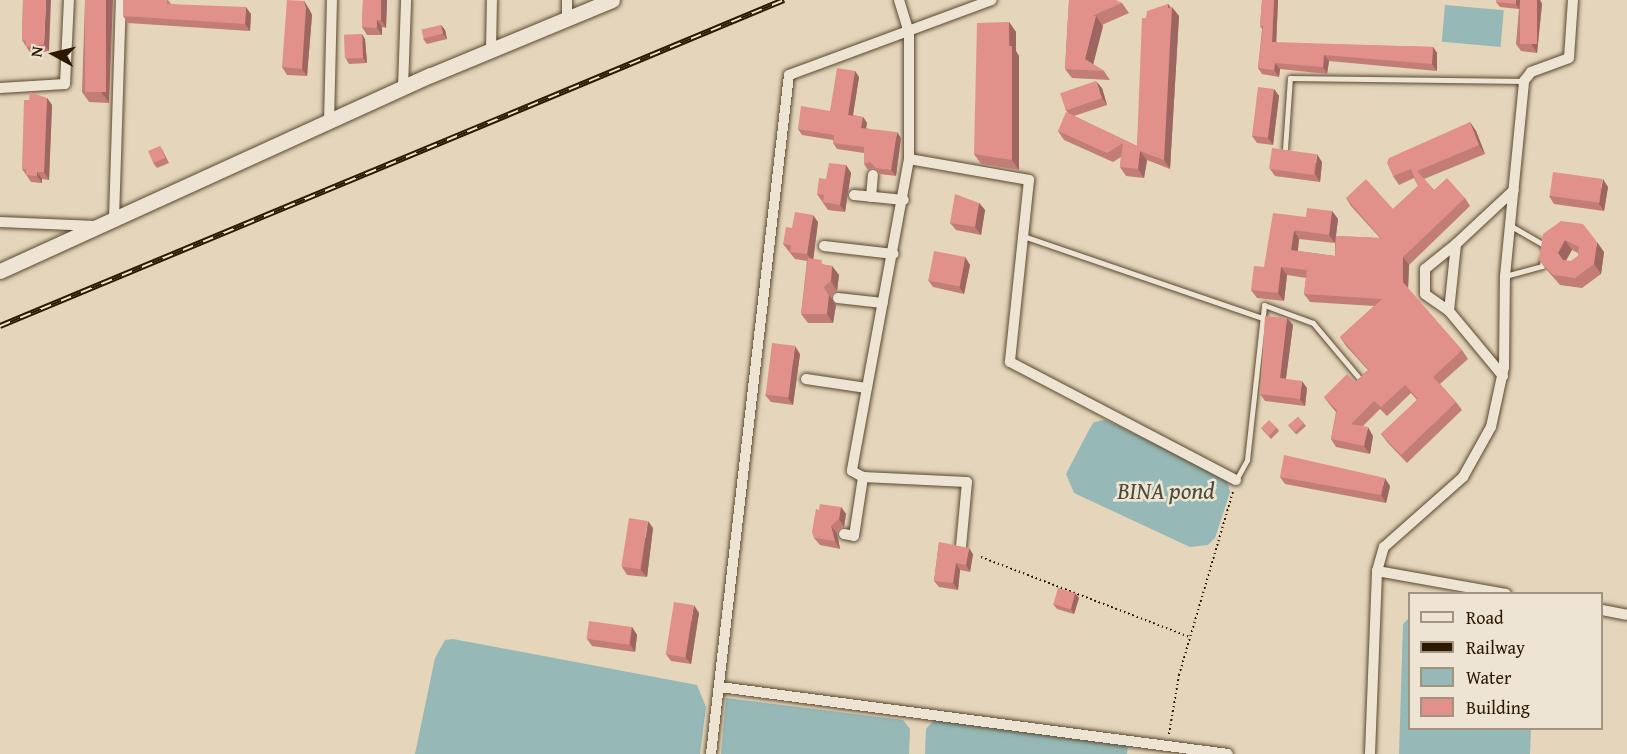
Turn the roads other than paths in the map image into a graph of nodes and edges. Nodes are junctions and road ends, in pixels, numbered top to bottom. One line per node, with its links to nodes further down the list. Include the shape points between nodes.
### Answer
1 (69, 0): 15 (street, via 66,84)
2 (121, 0): 25 (street)
3 (332, 0): 17 (street)
4 (406, 0): 16 (street)
5 (492, 0): 13 (street)
6 (567, 0): 11 (street)
7 (612, 0): 11 (street)
8 (899, 0): 12 (street)
9 (992, 0): 12 (street)
10 (1573, 0): 14 (street, via 1569,58 1530,72)
11 (567, 19): 13 (street)
12 (909, 32): 19 (street); 51 (street, via 789,75)
13 (491, 50): 16 (street)
14 (1524, 81): 18 (lane, via 1290,78); 21 (street)
15 (0, 88)
16 (403, 88): 17 (street)
17 (329, 122): 25 (street)
18 (1285, 148)
19 (909, 159): 24 (street); 29 (street, via 1029,180)
20 (873, 175): 23 (street)
21 (1514, 190): 28 (street); 30 (street)
22 (854, 195): 23 (street)
23 (871, 196): 24 (street)
24 (904, 200): 32 (street)
25 (114, 219): 27 (street)
26 (0, 222): 27 (street)
27 (98, 226): 33 (street)
28 (1511, 226): 34 (street); 34 (lane, via 1544,245 1542,266)
29 (1023, 236): 38 (lane); 44 (street, via 1010,362)
30 (1456, 244): 37 (street); 37 (street, via 1425,269 1425,294)
31 (824, 246): 32 (street)
32 (894, 254): 36 (street)
33 (0, 271)
34 (1505, 276): 39 (street)
35 (838, 298): 36 (street)
36 (883, 303): 42 (street)
37 (1449, 311): 39 (street)
38 (1263, 318): 41 (lane, via 1264,305 1313,323); 44 (lane, via 1246,460)
39 (1503, 376): 47 (street, via 1491,427 1476,458 1450,491 1384,547)
40 (806, 379): 42 (street)
41 (1360, 379)
42 (866, 388): 43 (street, via 852,471)
43 (863, 477): 45 (street, via 854,536); 46 (street, via 967,482)
44 (1236, 480)
45 (844, 534)
46 (961, 547)
47 (1377, 571): 48 (street); 54 (street)
48 (1495, 592)
49 (1603, 610): 50 (street)
50 (1627, 615)
51 (720, 687): 52 (street); 53 (street)
52 (711, 754)
53 (1228, 754)
54 (1370, 754)

